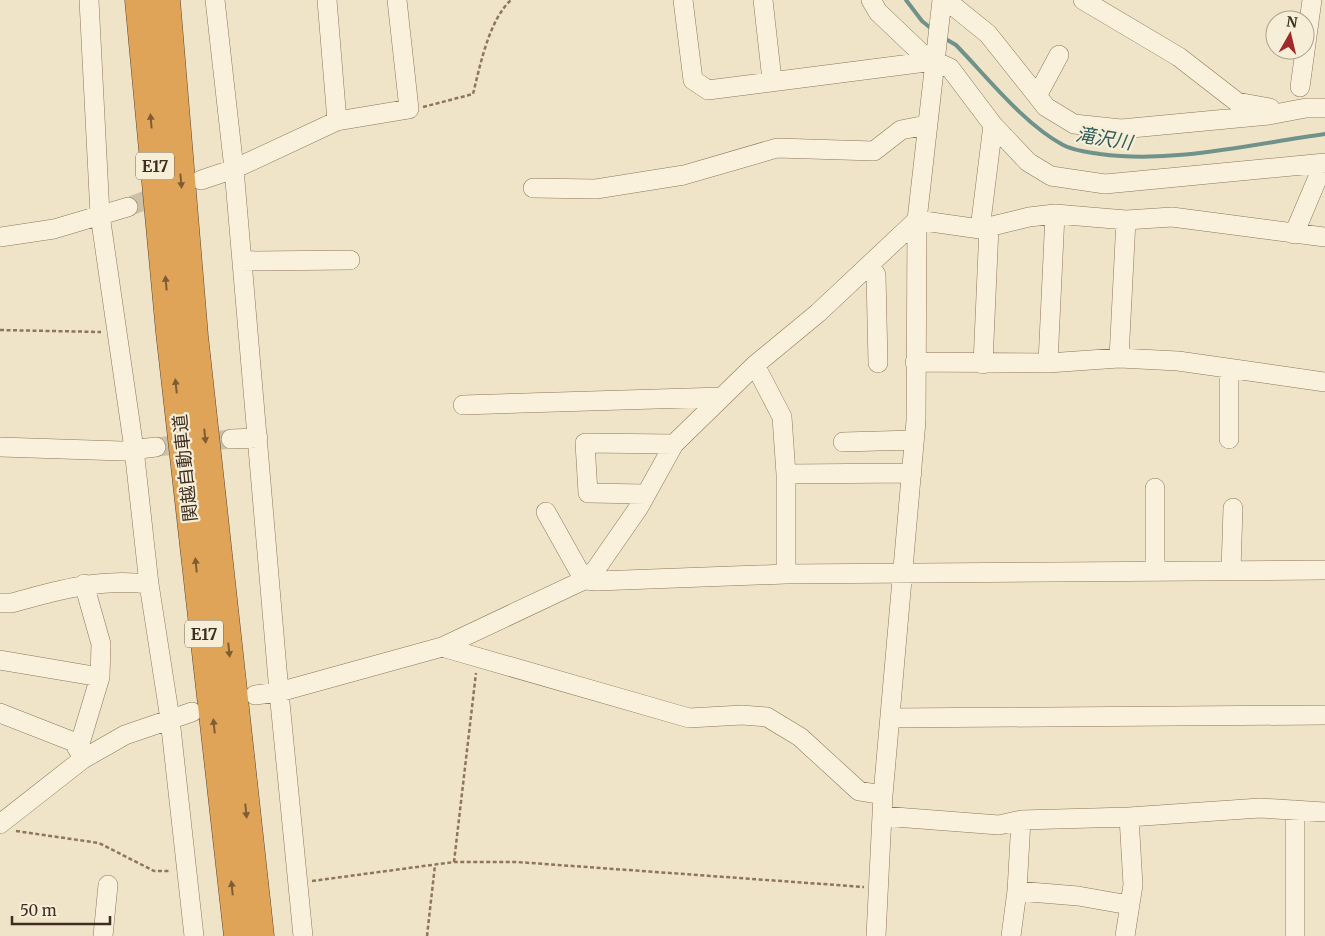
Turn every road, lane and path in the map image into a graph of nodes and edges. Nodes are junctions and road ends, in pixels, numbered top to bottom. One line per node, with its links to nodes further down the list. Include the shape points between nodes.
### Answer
1 (89, 0): 31 (street)
2 (139, 0): 106 (highway, 関越自動車道 / E17, one-way to 2, via 171,342)
3 (166, 0): 107 (highway, 関越自動車道 / E17, one-way to 107, via 194,336)
4 (215, 0): 26 (street)
5 (327, 0): 22 (street)
6 (397, 0): 20 (street)
7 (511, 0): 20 (path, via 503,7 482,57 473,94)
8 (683, 0): 16 (street, via 693,80 708,90)
9 (763, 0): 16 (street)
10 (871, 0): 15 (street, via 878,12)
11 (944, 0): 15 (street); 18 (street, via 988,34)
12 (1083, 0): 21 (street, via 1179,57 1237,102)
13 (1312, 0): 17 (street)
14 (1059, 54): 18 (street)
15 (934, 61): 16 (street); 23 (street); 24 (street, via 950,68)
16 (772, 80)
17 (1300, 87)
18 (1037, 96): 21 (street, via 1046,108 1074,124 1121,129)
19 (1325, 108): 21 (street)
20 (409, 109): 22 (street)
21 (1287, 112)
22 (337, 121): 26 (street)
23 (926, 125): 28 (street, via 901,130 874,151 777,148 684,174 596,189); 32 (street)
24 (993, 125): 25 (street, via 1028,162 1052,176 1105,184); 34 (street)
25 (1324, 163): 35 (street)
26 (234, 169): 27 (street); 39 (street)
27 (201, 180)
28 (533, 188)
29 (128, 207): 31 (street)
30 (1055, 214): 33 (street); 34 (street, via 1029,216); 46 (street)
31 (100, 215): 36 (street, via 54,229); 42 (street)
32 (917, 220): 34 (street); 40 (street); 44 (street)
33 (1126, 220): 35 (street, via 1172,217); 43 (street)
34 (985, 228): 47 (street)
35 (1294, 234): 37 (street)
36 (0, 237)
37 (1325, 237)
38 (350, 260): 39 (street)
39 (242, 261): 53 (street)
40 (870, 265): 45 (street, via 876,275); 48 (street)
41 (0, 330): 42 (path)
42 (117, 332): 61 (street)
43 (1119, 358): 46 (street); 49 (street)
44 (915, 362): 47 (street); 56 (street)
45 (878, 363)
46 (1048, 363): 47 (street)
47 (983, 364)
48 (755, 365): 51 (street); 63 (street, via 782,417)
49 (1229, 369): 50 (street); 55 (street)
50 (1325, 382)
51 (722, 397): 52 (street); 58 (street)
52 (464, 405)
53 (258, 438): 54 (street); 81 (street)
54 (232, 439)
55 (1229, 439)
56 (914, 440): 57 (street); 62 (street)
57 (843, 442)
58 (674, 444): 65 (street); 65 (street, via 585,443 588,493)
59 (0, 447): 61 (street)
60 (156, 447): 61 (street)
61 (134, 449): 75 (street)
62 (912, 473): 63 (street); 72 (street)
63 (786, 474): 71 (street)
64 (1155, 488): 70 (street)
65 (646, 494): 73 (street, via 596,569)
66 (1233, 508): 69 (street)
67 (546, 512): 73 (street)
68 (1325, 570): 69 (street)
69 (1232, 571): 70 (street)
70 (1155, 572): 72 (street)
71 (786, 574): 72 (street); 73 (street)
72 (904, 574): 86 (street)
73 (584, 580): 77 (street)
74 (84, 584): 75 (street, via 119,580); 76 (street); 80 (street, via 101,644)
75 (149, 584): 87 (street)
76 (0, 603)
77 (442, 647): 78 (street); 81 (street)
78 (478, 656): 89 (street, via 689,718 742,715 767,718 800,737 859,791); 96 (path)
79 (0, 660): 80 (street)
80 (100, 677): 88 (street)
81 (279, 692): 82 (street); 99 (street)
82 (255, 695)
83 (192, 712): 87 (street)
84 (0, 713): 88 (street, via 74,742)
85 (1325, 714): 86 (street)
86 (891, 718): 89 (street)
87 (170, 719): 88 (street); 98 (street)
88 (80, 754): 95 (street)
89 (883, 795): 92 (street)
90 (1296, 810): 91 (street); 93 (street, via 1260,808); 113 (street)
91 (1325, 812)
92 (882, 816): 94 (street, via 999,825); 101 (street)
93 (1130, 817): 94 (street); 103 (street)
94 (1022, 820): 102 (street)
95 (5, 827): 98 (path, via 99,843 154,871)
96 (454, 862): 97 (path); 101 (path, via 517,862)
97 (435, 865): 99 (path); 109 (path)
98 (187, 872): 105 (street)
99 (296, 883): 108 (street)
100 (108, 885): 104 (street)
101 (878, 887): 110 (street)
102 (1017, 891): 103 (street, via 1078,896); 111 (street)
103 (1130, 905): 112 (street)
104 (103, 936)
105 (194, 936)
106 (238, 936)
107 (260, 936)
108 (303, 936)
109 (427, 936)
110 (876, 936)
111 (1011, 936)
112 (1125, 936)
113 (1295, 936)

